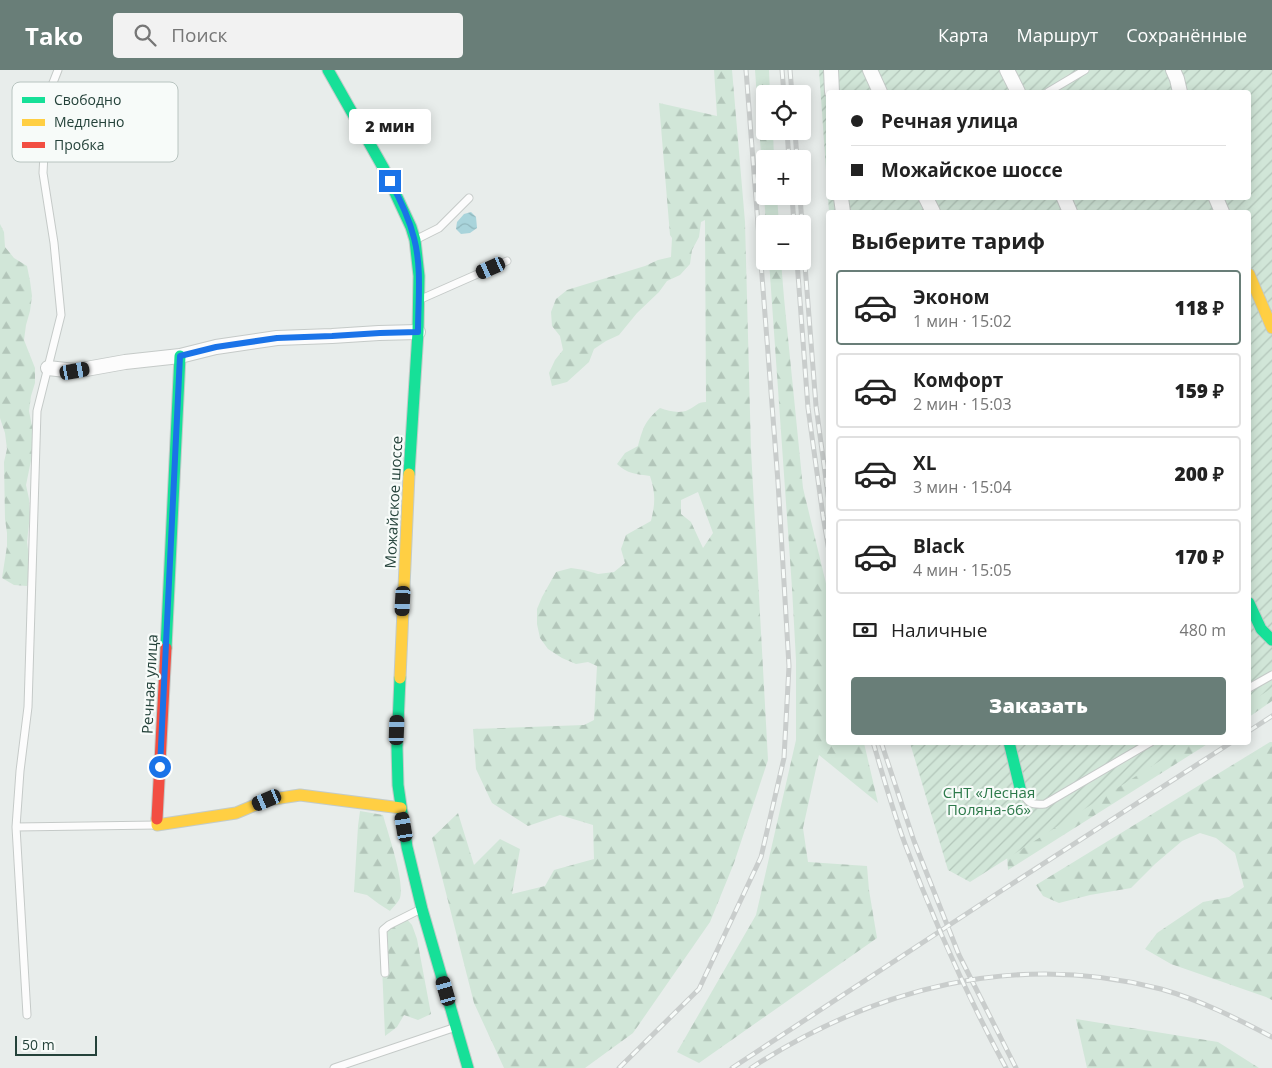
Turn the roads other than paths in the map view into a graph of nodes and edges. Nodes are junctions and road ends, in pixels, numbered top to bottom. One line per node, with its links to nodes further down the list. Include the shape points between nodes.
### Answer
1 (58, 70): 8 (lane)
2 (328, 70): 16 (main road, Можайское шоссе, via 384,169)
3 (830, 70): 9 (street)
4 (870, 70): 10 (street)
5 (1007, 70): 11 (street)
6 (1085, 70): 12 (lane)
7 (1173, 70): 13 (street)
8 (53, 82)
9 (832, 90)
10 (879, 90)
11 (1017, 90)
12 (1051, 90)
13 (1180, 90)
14 (44, 162): 23 (lane, via 61,314)
15 (469, 198): 16 (lane, via 439,228)
16 (415, 240): 19 (main road, Можайское шоссе)
17 (507, 261): 19 (lane)
18 (1251, 279): 20 (main road)
19 (418, 300): 21 (main road, Можайское шоссе)
20 (1272, 328)
21 (418, 332): 22 (street, via 277,338); 31 (main road, Можайское шоссе, via 398,714)
22 (180, 356): 23 (street, via 75,371); 32 (main road, Речная улица)
23 (48, 368): 33 (lane, via 38,411 28,707)
24 (1251, 607): 25 (main road, via 1261,629)
25 (1272, 640)
26 (1272, 675): 27 (lane)
27 (1251, 687)
28 (1010, 745): 30 (main road)
29 (1146, 745): 30 (lane, via 1045,804 1035,805 1026,801)
30 (1022, 792)
31 (401, 808): 32 (main road, via 300,795 267,800 236,813); 34 (main road, Можайское шоссе)
32 (157, 825): 33 (lane)
33 (16, 828): 36 (lane)
34 (422, 909): 35 (lane, via 383,930); 37 (main road, Можайское шоссе)
35 (385, 974)
36 (27, 1015)
37 (456, 1027): 38 (lane); 39 (main road, Можайское шоссе)
38 (334, 1068)
39 (468, 1068)

